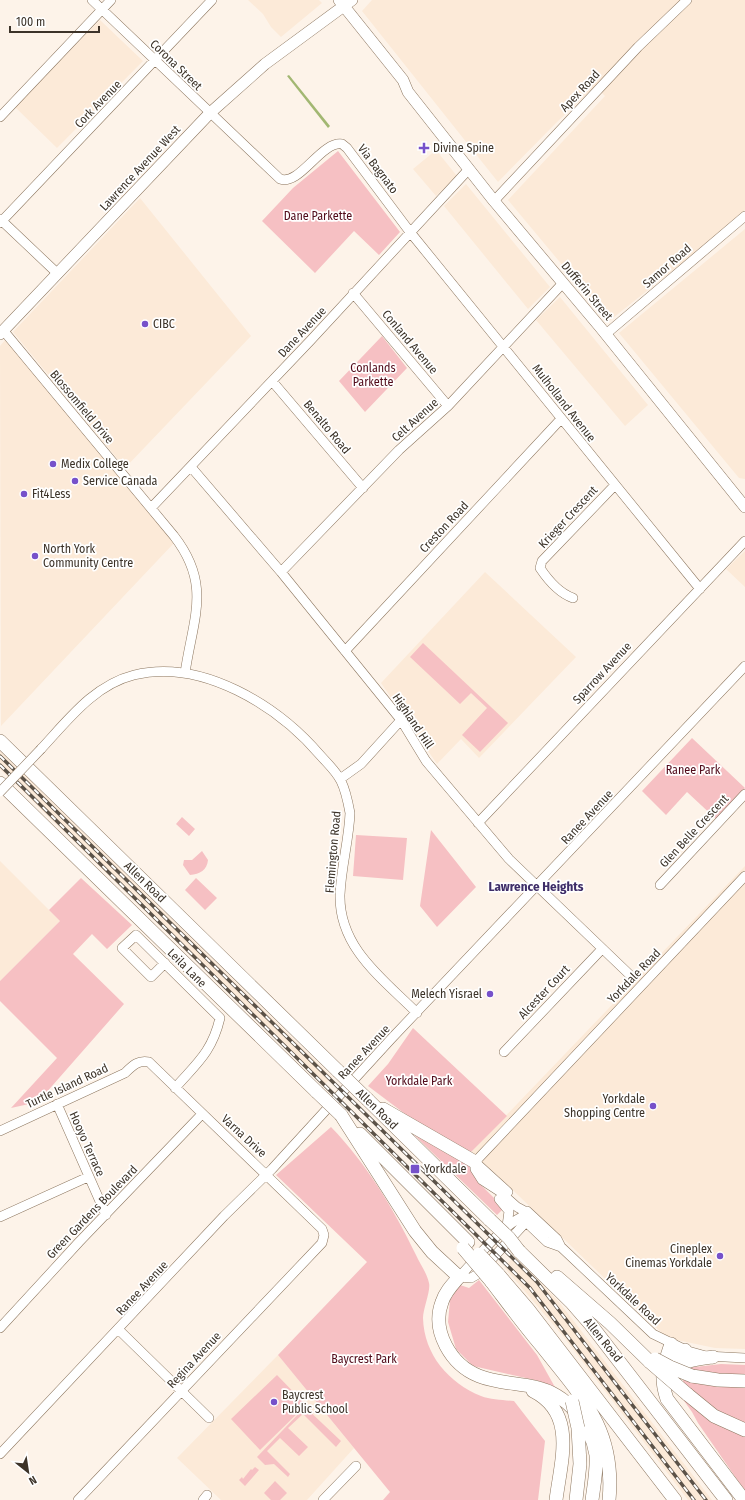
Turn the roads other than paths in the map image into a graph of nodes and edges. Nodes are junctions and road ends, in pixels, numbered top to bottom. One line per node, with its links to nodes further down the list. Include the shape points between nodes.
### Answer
1 (92, 0): 6 (street, Corona Street)
2 (111, 0): 6 (street)
3 (212, 0): 7 (street, Cork Avenue)
4 (687, 0): 11 (street, Apex Road, via 638,47)
5 (341, 3): 8 (main road, Lawrence Avenue West, via 313,23 308,31 265,64); 10 (main road, Dufferin Street, via 403,80 408,92)
6 (102, 9): 7 (street, Corona Street); 9 (street)
7 (155, 61): 8 (street, Corona Street); 13 (street, Cork Avenue)
8 (210, 113): 14 (street, Via Bagnato, via 282,180 291,179 332,145 342,144); 15 (main road, Lawrence Avenue West)
9 (0, 117)
10 (469, 169): 11 (main road, Dufferin Street); 14 (street, Dane Avenue)
11 (494, 201): 16 (main road, Dufferin Street)
12 (745, 216): 19 (street, Samor Road)
13 (1, 221): 15 (street)
14 (410, 232): 17 (street, Dane Avenue); 20 (street, Mulholland Avenue)
15 (58, 274): 18 (main road, Lawrence Avenue West)
16 (563, 283): 19 (main road, Dufferin Street); 20 (street, Celt Avenue)
17 (353, 293): 21 (street, Dane Avenue); 22 (street, Conland Avenue)
18 (2, 332): 28 (street, Blossomfield Drive)
19 (606, 334): 27 (main road, Dufferin Street)
20 (503, 345): 22 (street, Celt Avenue); 23 (street, Mulholland Avenue)
21 (272, 381): 24 (street, Dane Avenue); 26 (street, Benalto Road)
22 (448, 406): 26 (street, Celt Avenue, via 417,432)
23 (561, 419): 25 (street, Mulholland Avenue); 33 (street, Creston Road)
24 (191, 467): 28 (street, Dane Avenue); 30 (street, Highland Hill)
25 (615, 485): 31 (street, Mulholland Avenue); 32 (street, Krieger Crescent, via 542,561 540,568 546,577 564,595)
26 (363, 488): 30 (street, Celt Avenue)
27 (744, 505)
28 (151, 508): 35 (street, Blossomfield Drive, via 185,552 196,581 197,610)
29 (745, 541): 31 (street, Sparrow Avenue)
30 (281, 572): 33 (street, Highland Hill)
31 (700, 589): 43 (street, Sparrow Avenue)
32 (574, 598)
33 (345, 651): 36 (street, Highland Hill)
34 (745, 666): 46 (street, Ranee Avenue)
35 (185, 673): 39 (street, Flemington Road, via 236,690 269,709 312,746); 41 (street, Flemington Road, bridge, via 144,673 108,686 84,703)
36 (401, 720): 39 (street, via 361,764); 43 (street, Highland Hill, via 426,761)
37 (0, 733): 38 (highway, via 6,739)
38 (3, 744): 54 (highway, Allen Road, bridge)
39 (340, 780): 50 (street, Flemington Road, via 350,813 340,894 343,921 354,948)
40 (0, 783): 57 (highway, bridge)
41 (0, 792)
42 (745, 794): 45 (street, Glen Belle Crescent)
43 (478, 823): 46 (street, Highland Hill, via 509,860)
44 (745, 876): 59 (street, Yorkdale Road)
45 (660, 885)
46 (538, 886): 47 (street, Highland Hill); 50 (street, Ranee Avenue)
47 (602, 949): 49 (street, Highland Hill); 51 (street, Alcester Court)
48 (165, 963): 48 (street, Leila Lane, via 136,935 122,948 151,977); 53 (street, Leila Lane, via 220,1018 216,1038)
49 (630, 975)
50 (418, 1013): 60 (street, Ranee Avenue, via 391,1039)
51 (504, 1052)
52 (143, 1060): 53 (street, Varna Drive, via 150,1062); 55 (street, Turtle Island Road, via 134,1064 126,1073)
53 (175, 1088): 56 (street, Varna Drive)
54 (368, 1100): 59 (highway); 66 (highway, Allen Road, bridge, via 490,1220)
55 (57, 1104): 58 (street, Turtle Island Road); 61 (street, Hooyo Terrace)
56 (202, 1114): 60 (street, Varna Drive); 63 (street, Green Gardens Boulevard)
57 (340, 1115): 69 (highway, via 416,1231 441,1262); 70 (highway, bridge, via 418,1192)
58 (0, 1131)
59 (475, 1162): 62 (street, Yorkdale Road, via 478,1175); 65 (street, Yorkdale Road)
60 (267, 1175): 67 (street, Varna Drive, via 322,1229); 72 (street, Ranee Avenue, via 224,1216)
61 (88, 1177): 63 (street, Hooyo Terrace); 64 (street)
62 (488, 1185): 65 (street, Yorkdale Road, via 499,1191); 66 (street, via 509,1210)
63 (106, 1215): 71 (street, Green Gardens Boulevard)
64 (0, 1216)
65 (528, 1218): 66 (street, via 520,1216); 69 (street, via 475,1277); 73 (street, Yorkdale Road, via 556,1240 653,1334)
66 (508, 1232): 68 (highway, Allen Road, bridge); 69 (street)
67 (324, 1235): 82 (street, Regina Avenue, via 322,1243)
68 (521, 1249): 78 (highway); 96 (highway, Allen Road, via 591,1325)
69 (459, 1278): 81 (highway, via 446,1292 440,1309 440,1331 446,1345 454,1358 470,1372 487,1379)
70 (494, 1278): 74 (highway); 95 (highway, via 528,1309)
71 (0, 1328)
72 (119, 1330): 82 (street); 85 (street, Ranee Avenue)
73 (671, 1344): 75 (street, Yorkdale Road); 79 (highway)
74 (540, 1345): 92 (highway, bridge, via 572,1401 578,1428 580,1464); 94 (highway, via 583,1399 600,1428 609,1461)
75 (685, 1350): 76 (street, Yorkdale Road); 79 (highway)
76 (713, 1357): 77 (street, Yorkdale Road); 87 (highway, via 683,1363 676,1370 672,1384 677,1400 713,1452)
77 (745, 1358)
78 (651, 1360): 80 (highway, bridge, via 692,1376); 84 (highway, bridge, via 714,1416)
79 (662, 1371): 87 (highway, via 663,1388 672,1408)
80 (745, 1381)
81 (508, 1382): 91 (highway, via 542,1396 561,1421 564,1442); 93 (highway, via 550,1392 563,1399 579,1414 592,1439 596,1456)
82 (182, 1391): 83 (street); 89 (street, Regina Avenue)
83 (209, 1418)
84 (745, 1430)
85 (0, 1454)
86 (356, 1466): 90 (street)
87 (730, 1482): 88 (highway)
88 (743, 1498)
89 (78, 1500)
90 (323, 1500)
91 (556, 1500)
92 (576, 1500)
93 (592, 1500)
94 (609, 1500)
95 (675, 1500)
96 (726, 1500)

